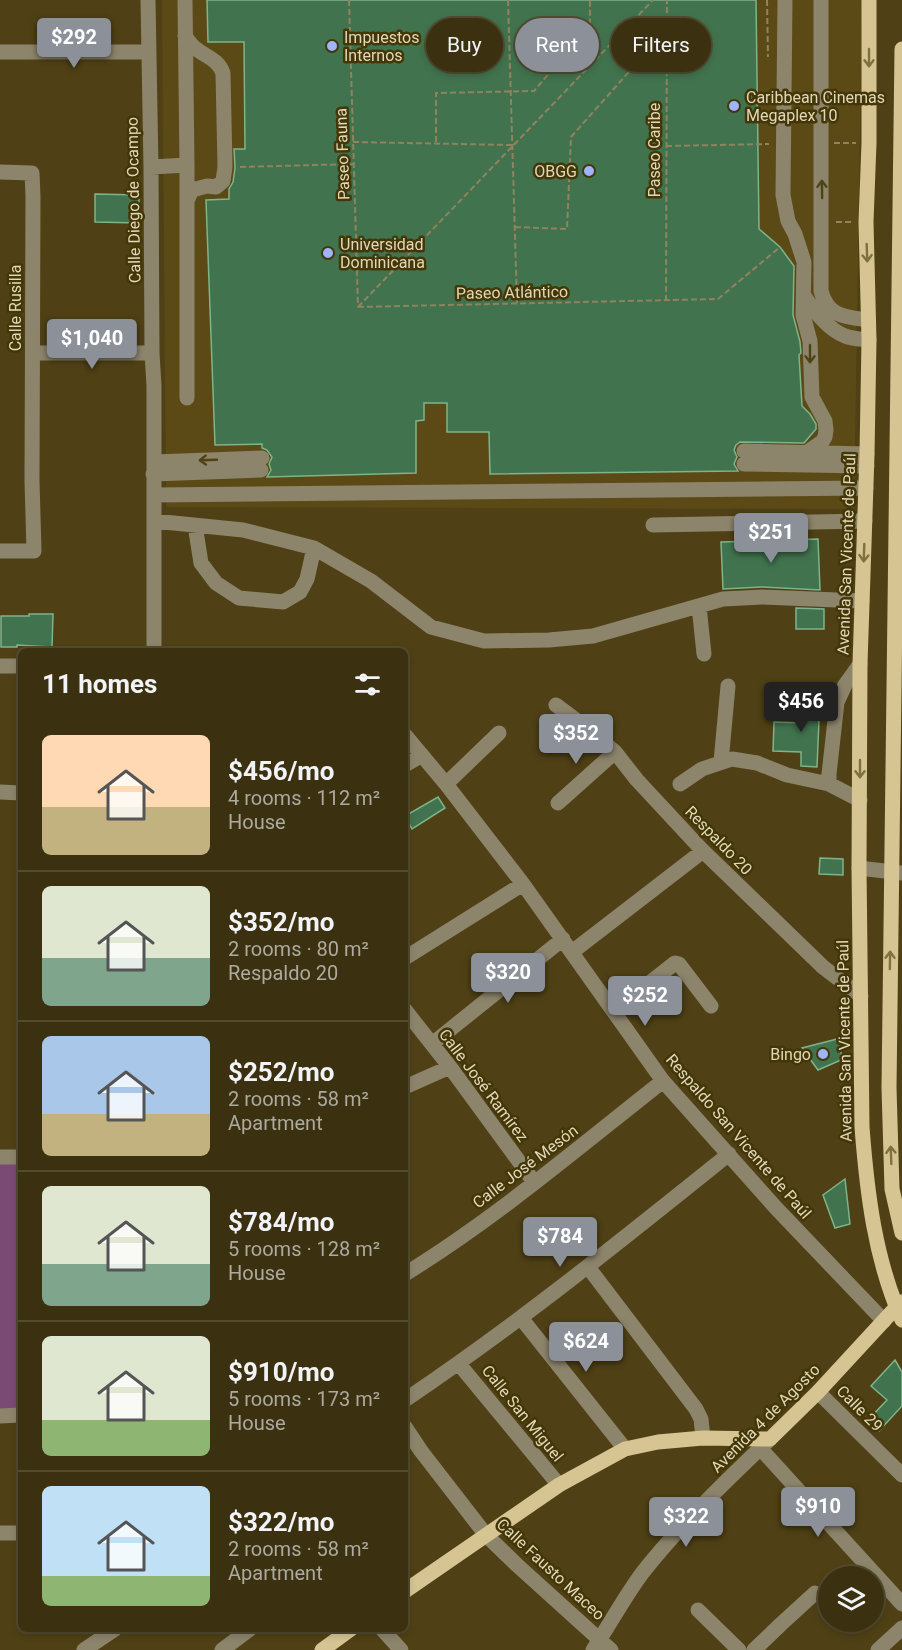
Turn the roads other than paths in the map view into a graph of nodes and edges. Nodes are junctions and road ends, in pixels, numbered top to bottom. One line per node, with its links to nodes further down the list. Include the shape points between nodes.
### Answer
1 (148, 0): 9 (street, Calle Diego de Ocampo)
2 (185, 0): 6 (street)
3 (785, 0): 16 (street, via 783,195 788,221 804,262)
4 (821, 0): 17 (street, one-way to 4, via 837,314 823,300 821,291)
5 (869, 0): 17 (main road, Avenida San Vicente de Paúl, one-way to 17)
6 (185, 36): 11 (street); 14 (street, via 215,60 223,73 225,167 219,185 192,190)
7 (902, 49): 10 (main road)
8 (0, 52): 9 (street)
9 (148, 52): 12 (street, Calle Diego de Ocampo)
10 (902, 116): 15 (main road)
11 (187, 165): 12 (street); 14 (street)
12 (151, 167): 20 (street, Calle Diego de Ocampo)
13 (0, 172): 19 (street, Calle Rusilla, via 32,173)
14 (187, 201): 21 (street)
15 (900, 288): 22 (main road)
16 (804, 296): 18 (street, via 835,331); 23 (street, one-way to 23, via 812,397 826,430 822,442)
17 (868, 320): 18 (main road, Avenida San Vicente de Paúl)
18 (869, 340): 24 (main road, Avenida San Vicente de Paúl)
19 (33, 353): 20 (street); 34 (street, Calle Rusilla, via 34,551)
20 (152, 353): 26 (street, Calle Diego de Ocampo)
21 (187, 398)
22 (900, 415): 59 (main road)
23 (806, 453): 24 (street); 24 (street, via 744,458)
24 (867, 460): 27 (main road, Avenida San Vicente de Paúl)
25 (261, 464): 26 (street)
26 (154, 468): 28 (street, Calle Diego de Ocampo)
27 (866, 488): 28 (street); 30 (main road, Avenida San Vicente de Paúl)
28 (154, 495): 29 (street, Calle Diego de Ocampo)
29 (154, 521): 31 (street); 37 (street, Calle Diego de Ocampo)
30 (865, 521): 32 (street); 35 (main road, Avenida San Vicente de Paúl, one-way to 35)
31 (195, 525): 33 (street, via 243,530); 33 (street, via 201,563 216,583 239,598 283,602 300,592)
32 (653, 525)
33 (314, 548): 36 (street, via 371,581 431,627 484,641 593,636)
34 (0, 551)
35 (862, 601): 36 (street, via 762,597 723,599); 39 (main road, Avenida San Vicente de Paúl)
36 (699, 606): 38 (street)
37 (154, 648)
38 (704, 654)
39 (860, 664): 52 (street, via 837,702); 55 (main road, Avenida San Vicente de Paúl, one-way to 55)
40 (0, 666): 41 (street)
41 (18, 666)
42 (728, 686): 48 (street)
43 (556, 705): 46 (street, Respaldo 20)
44 (499, 733): 50 (street)
45 (408, 739): 47 (street, Respaldo San Vicente de Paúl)
46 (615, 752): 56 (street); 57 (street, Respaldo 20)
47 (422, 755): 49 (street); 50 (street, Respaldo San Vicente de Paúl)
48 (721, 762): 51 (street); 52 (street, via 732,759 757,763 787,775)
49 (408, 763)
50 (446, 784): 60 (street, Respaldo San Vicente de Paúl)
51 (680, 784)
52 (829, 784): 55 (street)
53 (0, 792): 54 (street)
54 (18, 793)
55 (860, 800): 58 (main road, Avenida San Vicente de Paúl)
56 (558, 803)
57 (703, 851): 62 (street); 64 (street, Respaldo 20, via 823,967)
58 (859, 868): 59 (street); 64 (main road, Avenida San Vicente de Paúl)
59 (897, 872): 76 (main road, one-way to 59, via 892,1189 889,1088)
60 (523, 884): 61 (street, Respaldo San Vicente de Paúl); 63 (street)
61 (563, 939): 62 (street, Respaldo San Vicente de Paúl); 68 (street)
62 (573, 952): 66 (street, Respaldo San Vicente de Paúl)
63 (408, 956)
64 (861, 996): 79 (main road, Avenida San Vicente de Paúl, via 864,1164 877,1242)
65 (711, 1006): 66 (street, via 675,963)
66 (614, 1011): 70 (street, Respaldo San Vicente de Paúl)
67 (408, 1014): 68 (street, Calle José Ramírez)
68 (432, 1044): 69 (street, Calle José Ramírez)
69 (450, 1067): 71 (street); 75 (street, Calle José Ramírez)
70 (663, 1081): 72 (street, Respaldo San Vicente de Paúl); 75 (street, Calle José Mesón)
71 (408, 1086)
72 (729, 1154): 77 (street); 81 (street, Respaldo San Vicente de Paúl)
73 (0, 1157): 74 (street)
74 (18, 1157)
75 (534, 1182): 78 (street, Calle José Mesón)
76 (902, 1233)
77 (588, 1267): 80 (street); 88 (street, via 696,1409)
78 (408, 1272)
79 (900, 1310): 81 (main road, Avenida 4 de Agosto)
80 (521, 1318): 82 (street); 90 (street)
81 (884, 1321): 83 (main road, Avenida 4 de Agosto)
82 (459, 1364): 84 (street); 92 (street, Calle San Miguel)
83 (818, 1392): 89 (main road, Avenida 4 de Agosto); 91 (street, Calle 29)
84 (408, 1398)
85 (18, 1415): 86 (street)
86 (0, 1416)
87 (408, 1431): 95 (street, Calle Fausto Maceo)
88 (703, 1438): 89 (main road); 90 (main road)
89 (765, 1443): 98 (street); 105 (street, Avenida 4 de Agosto, via 694,1514 642,1574)
90 (625, 1449): 92 (main road)
91 (902, 1475)
92 (559, 1485): 95 (main road)
93 (0, 1533): 94 (street)
94 (18, 1533)
95 (486, 1535): 96 (main road); 105 (street, Calle Fausto Maceo)
96 (408, 1589)
97 (815, 1593): 111 (street)
98 (902, 1604)
99 (698, 1610): 110 (street)
100 (902, 1628): 112 (street)
101 (111, 1632): 106 (street)
102 (246, 1632): 107 (street)
103 (347, 1632): 108 (main road)
104 (385, 1632): 109 (street)
105 (601, 1646)
106 (84, 1650)
107 (222, 1650)
108 (322, 1650)
109 (401, 1650)
110 (739, 1650)
111 (754, 1650)
112 (878, 1650)

